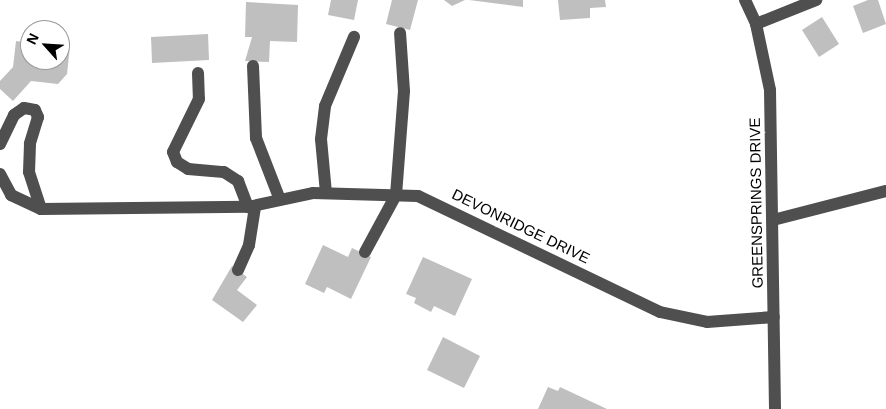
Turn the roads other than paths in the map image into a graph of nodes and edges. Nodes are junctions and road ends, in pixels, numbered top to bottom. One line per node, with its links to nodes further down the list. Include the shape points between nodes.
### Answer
1 (745, 0): 3 (street, GREENSPRINGS DRIVE)
2 (816, 0): 3 (street)
3 (756, 24): 16 (street, GREENSPRINGS DRIVE, via 770,90)
4 (400, 33): 12 (street, via 404,91)
5 (354, 37): 11 (street, via 325,106 322,138)
6 (253, 66): 13 (street, via 256,138)
7 (198, 73): 14 (street, via 199,99 173,152 177,162 188,169 224,172 238,181)
8 (0, 144): 15 (street, via 14,115 24,108 35,110 38,117 30,144 29,172)
9 (0, 174): 15 (street, via 10,195)
10 (886, 191): 16 (street)
11 (326, 193): 12 (street, DEVONRIDGE DRIVE); 13 (street, DEVONRIDGE DRIVE)
12 (396, 195): 17 (street); 19 (street, DEVONRIDGE DRIVE, via 418,196 660,312 707,322)
13 (280, 200): 14 (street, DEVONRIDGE DRIVE)
14 (251, 207): 15 (street, DEVONRIDGE DRIVE); 18 (street, via 249,245)
15 (42, 210)
16 (772, 220): 19 (street, GREENSPRINGS DRIVE)
17 (365, 252)
18 (238, 270)
19 (774, 317): 20 (street, GREENSPRINGS DRIVE)
20 (775, 409)

